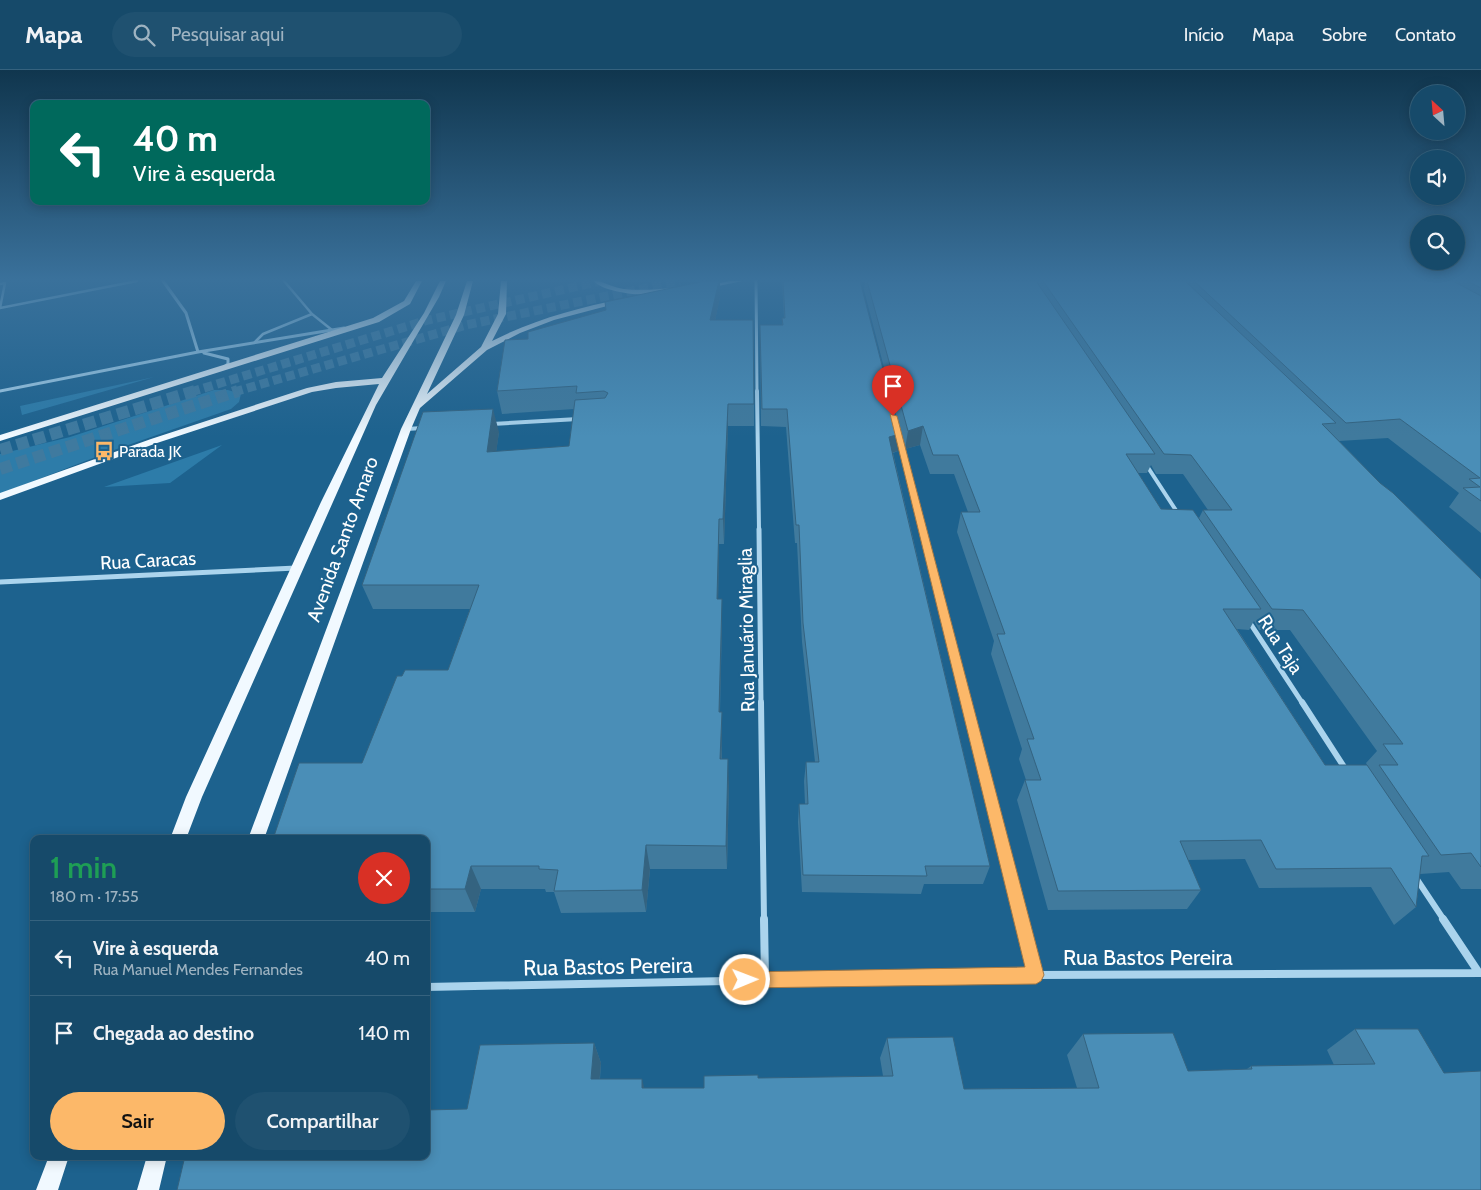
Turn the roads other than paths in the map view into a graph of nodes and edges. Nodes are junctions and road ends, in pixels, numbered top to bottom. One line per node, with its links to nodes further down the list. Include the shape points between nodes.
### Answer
1 (192, 333): 12 (street)
2 (266, 333): 10 (lane)
3 (311, 333): 10 (street)
4 (335, 333): 13 (main road)
5 (414, 333): 14 (main road, Avenida Santo Amaro)
6 (451, 333): 16 (main road)
7 (494, 333): 11 (main road, Avenida Santo Amaro)
8 (512, 333): 11 (main road)
9 (757, 333): 35 (street, Rua Januário Miraglia)
10 (255, 342): 12 (street)
11 (484, 348): 16 (main road, Avenida Santo Amaro)
12 (198, 352): 13 (street, via 228,359); 15 (street)
13 (224, 368): 22 (main road)
14 (383, 381): 24 (main road, via 310,390 154,441); 26 (main road, Avenida Santo Amaro)
15 (0, 391)
16 (416, 409): 21 (main road, Avenida Santo Amaro)
17 (588, 419): 18 (street)
18 (483, 425)
19 (895, 425): 34 (street)
20 (426, 428): 21 (street)
21 (406, 429): 31 (main road, Avenida Santo Amaro)
22 (0, 438)
23 (1146, 464): 25 (street)
24 (0, 497)
25 (1184, 522)
26 (297, 568): 27 (street, Rua Caracas); 30 (main road, Avenida Santo Amaro)
27 (0, 582)
28 (1244, 614): 29 (street, Rua Taja)
29 (1348, 773)
30 (180, 835)
31 (257, 835)
32 (1414, 873): 33 (street)
33 (1480, 973): 34 (street, Rua Bastos Pereira)
34 (1036, 975): 35 (street, Rua Bastos Pereira)
35 (765, 980): 36 (street, Rua Bastos Pereira)
36 (430, 987)
37 (58, 1160): 39 (main road)
38 (156, 1160): 40 (main road)
39 (47, 1190)
40 (148, 1190)

